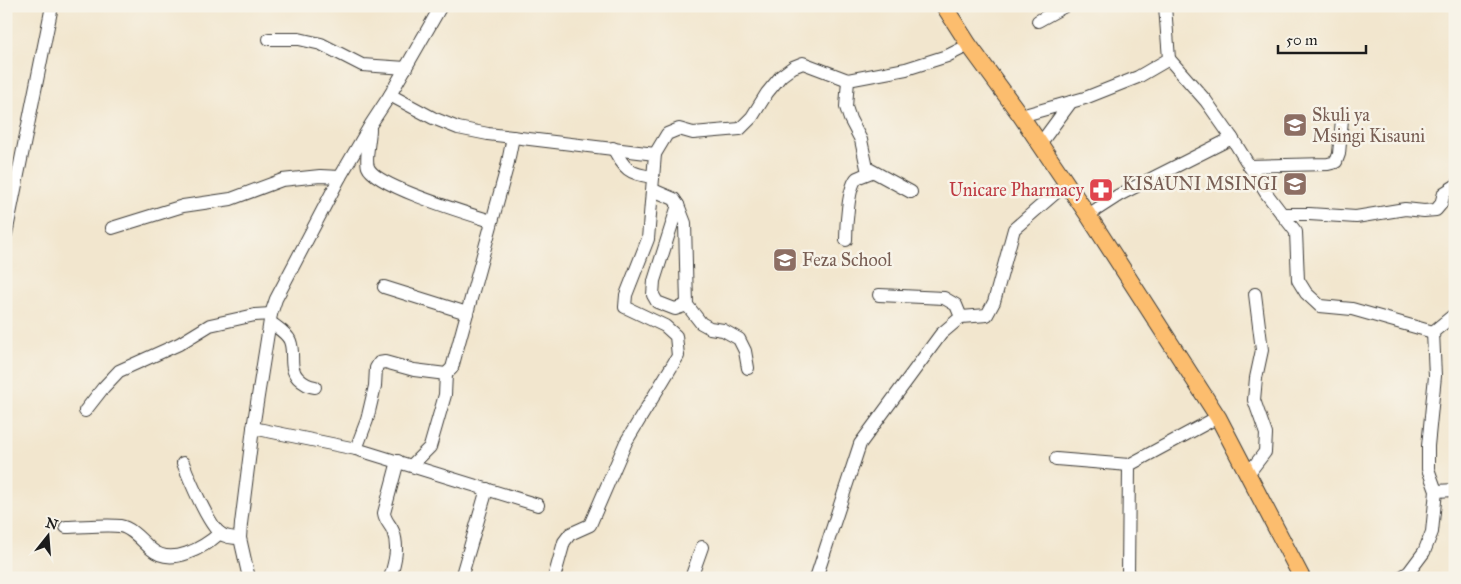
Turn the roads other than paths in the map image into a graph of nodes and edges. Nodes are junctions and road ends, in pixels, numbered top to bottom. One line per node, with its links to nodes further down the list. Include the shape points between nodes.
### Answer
1 (52, 6): 34 (street)
2 (441, 6): 10 (street)
3 (944, 6): 8 (main road)
4 (1065, 6): 6 (street)
5 (1165, 6): 9 (street)
6 (1038, 22)
7 (269, 39): 10 (street, via 298,39 321,44 362,65)
8 (969, 45): 11 (street, via 906,69); 14 (main road)
9 (1169, 59): 13 (street, via 1138,77); 18 (street, via 1206,101)
10 (406, 68): 12 (street)
11 (848, 80): 21 (street, via 803,63 781,76 752,117 740,128 693,133 679,129 667,134); 23 (street, via 846,107 861,140 867,168)
12 (390, 95): 16 (street); 17 (street, via 458,128)
13 (1071, 102): 14 (street); 19 (street)
14 (1021, 116): 19 (main road)
15 (1342, 119): 22 (street, via 1336,162)
16 (371, 124): 24 (street); 32 (street, via 367,165 372,173 430,200)
17 (513, 136): 20 (street); 32 (street)
18 (1232, 138): 22 (street); 31 (street, via 1119,195)
19 (1040, 144): 25 (main road)
20 (612, 148): 21 (street); 26 (street, via 624,168)
21 (655, 154): 26 (street)
22 (1249, 166): 30 (street)
23 (872, 172): 28 (street); 35 (street, via 854,182)
24 (340, 177): 33 (street, via 282,180 231,199 183,206); 43 (street, via 276,299)
25 (1066, 183): 31 (main road); 42 (street, via 1014,230 994,302 987,315)
26 (653, 184): 29 (street); 69 (street, via 648,238 626,295 625,307 665,326 676,336 678,356 626,442 590,525 570,534 564,542)
27 (1455, 186): 30 (street, via 1444,193 1436,210 1405,209 1356,217)
28 (911, 192)
29 (678, 205): 39 (street, via 685,223); 39 (street, via 652,295 657,302 675,309)
30 (1282, 214): 44 (street, via 1296,232 1298,280 1306,294 1320,306 1352,309)
31 (1088, 215): 49 (main road)
32 (491, 221): 40 (street)
33 (112, 228)
34 (6, 234)
35 (846, 240)
36 (384, 287): 40 (street)
37 (879, 294): 42 (street, via 944,298 956,305)
38 (1255, 294): 57 (street, via 1262,350 1254,400 1266,434 1265,452)
39 (687, 305): 45 (street, via 701,323 740,339)
40 (467, 313): 46 (street, via 452,368)
41 (1455, 314): 44 (street)
42 (961, 317): 71 (street, via 941,334 860,444)
43 (270, 318): 47 (street, via 289,338 294,374 306,385); 48 (street, via 256,315 210,325 170,349 120,371); 50 (street)
44 (1433, 332): 59 (street, via 1435,376 1428,469)
45 (748, 368)
46 (446, 374): 51 (street, via 379,363 367,420); 56 (street, via 445,395 430,447)
47 (314, 387)
48 (85, 411)
49 (1218, 417): 55 (street); 57 (main road)
50 (253, 428): 51 (street); 64 (street)
51 (356, 449): 53 (street)
52 (1056, 459): 55 (street)
53 (398, 461): 56 (street); 67 (street, via 384,513 397,545)
54 (183, 463): 63 (street, via 198,497)
55 (1129, 465): 72 (street)
56 (412, 466): 58 (street)
57 (1248, 474): 73 (main road)
58 (487, 489): 61 (street); 68 (street)
59 (1436, 490): 60 (street); 74 (street, via 1432,532 1424,552 1409,572)
60 (1455, 490)
61 (538, 505)
62 (66, 527): 63 (street, via 120,526 167,557 196,549)
63 (220, 533): 64 (street)
64 (240, 538): 66 (street)
65 (702, 547): 70 (street)
66 (249, 578)
67 (390, 578)
68 (461, 578)
69 (554, 578)
70 (691, 578)
71 (816, 578)
72 (1128, 578)
73 (1302, 578)
74 (1400, 578)

